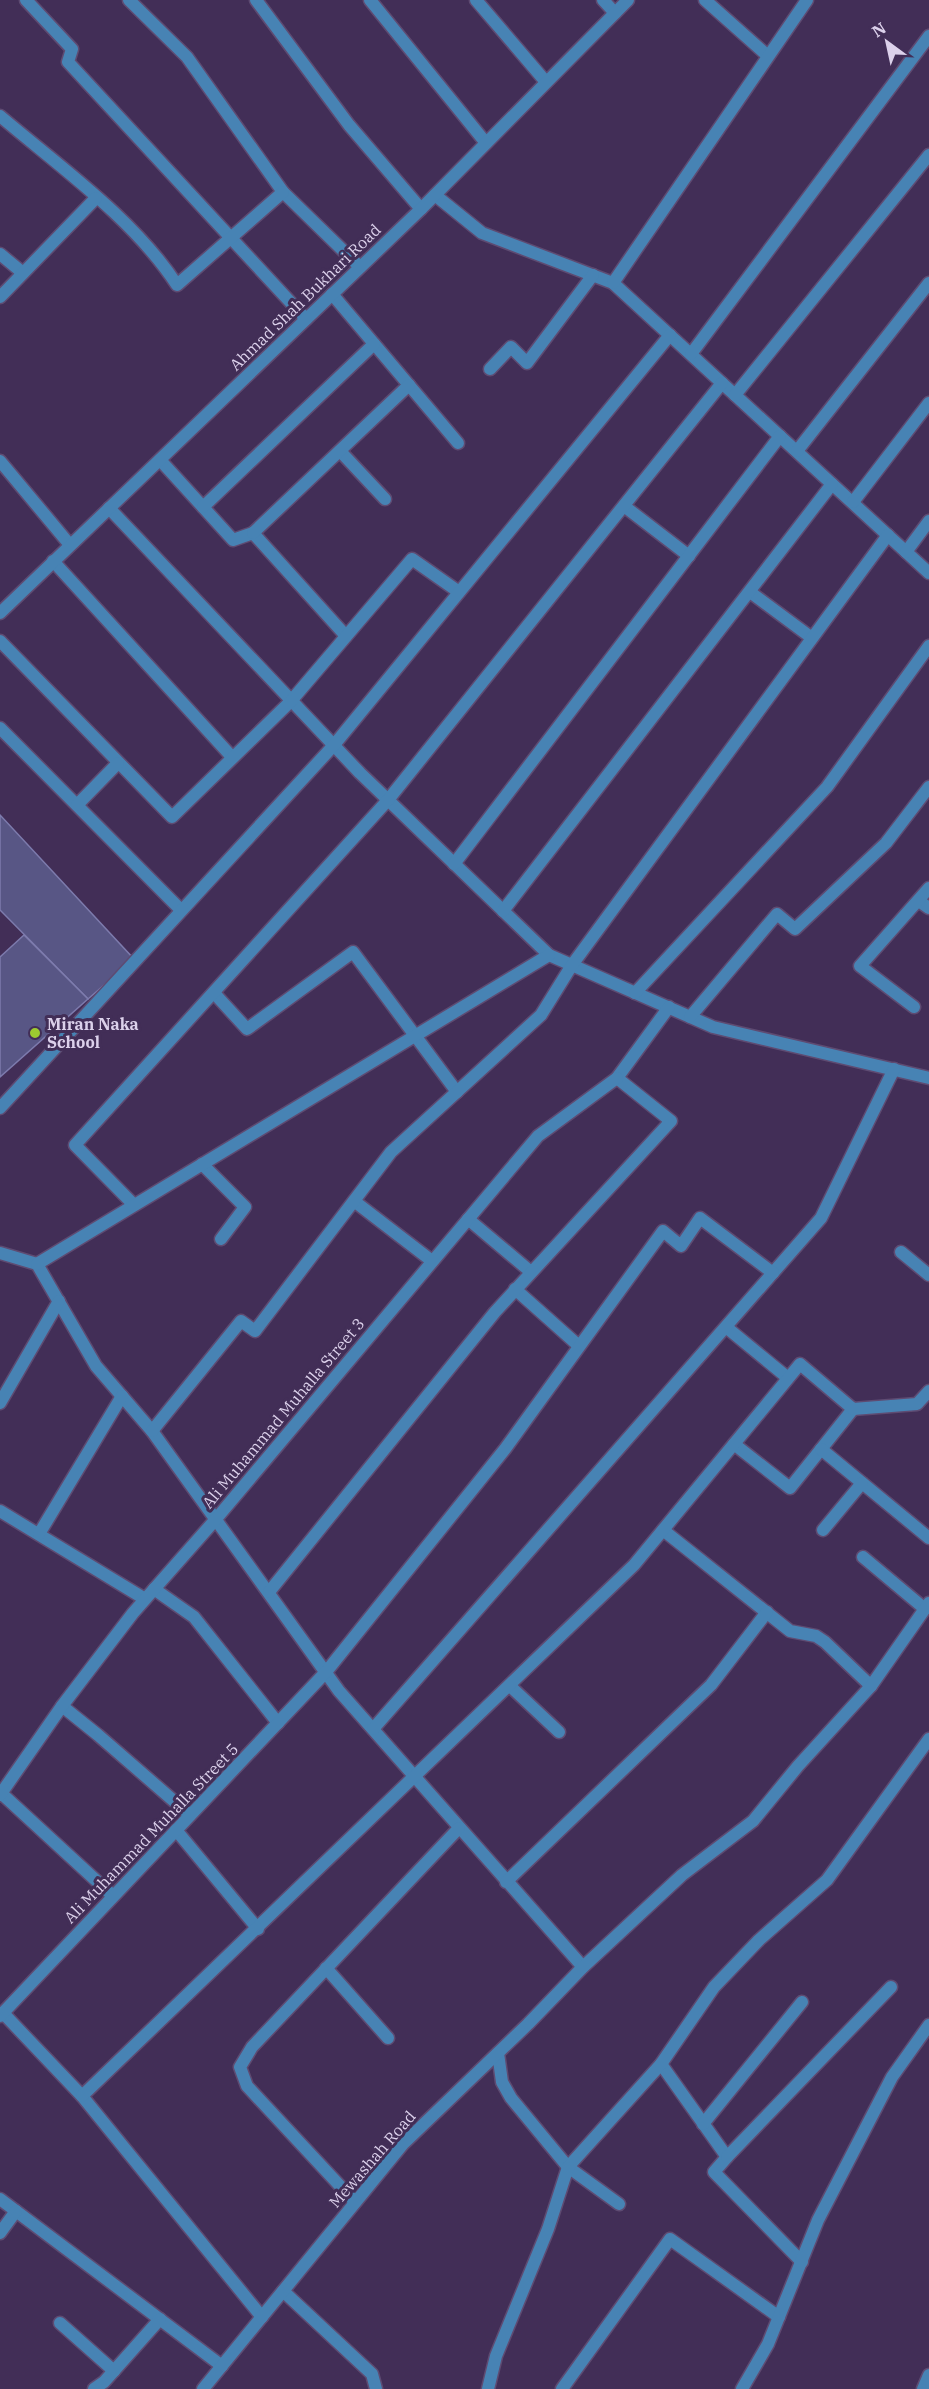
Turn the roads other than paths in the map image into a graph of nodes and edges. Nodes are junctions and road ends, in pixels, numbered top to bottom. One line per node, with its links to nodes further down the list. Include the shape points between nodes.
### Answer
1 (26, 0): 21 (street, via 72,49 68,62)
2 (129, 0): 17 (street, via 187,57)
3 (256, 0): 20 (street, via 349,125)
4 (370, 0): 15 (street)
5 (476, 0): 13 (street)
6 (603, 0): 10 (street)
7 (628, 0): 10 (street, Ahmad Shah Bukhari Road)
8 (705, 0): 12 (street)
9 (807, 0): 12 (street)
10 (615, 13): 13 (street, Ahmad Shah Bukhari Road)
11 (929, 36): 33 (street)
12 (768, 56): 26 (street)
13 (546, 82): 15 (street, Ahmad Shah Bukhari Road)
14 (0, 116): 19 (street)
15 (486, 143): 18 (street, Ahmad Shah Bukhari Road)
16 (929, 155): 37 (street)
17 (283, 192): 21 (street); 23 (street)
18 (435, 195): 20 (street, Ahmad Shah Bukhari Road); 25 (street, via 482,233)
19 (96, 198): 21 (street, via 163,263 177,285); 24 (street)
20 (421, 209): 23 (street, Ahmad Shah Bukhari Road)
21 (229, 238): 30 (street)
22 (0, 254): 24 (street)
23 (360, 267): 28 (street, Ahmad Shah Bukhari Road)
24 (23, 273): 29 (street)
25 (593, 275): 26 (street); 34 (street, via 528,363 511,347)
26 (613, 283): 31 (street)
27 (929, 283): 42 (street)
28 (332, 294): 30 (street, Ahmad Shah Bukhari Road); 32 (street)
29 (0, 297)
30 (306, 319): 43 (street, Ahmad Shah Bukhari Road)
31 (670, 334): 33 (street); 59 (street)
32 (374, 344): 36 (street); 49 (street)
33 (691, 354): 35 (street)
34 (490, 369)
35 (722, 383): 37 (street); 48 (street)
36 (409, 385): 40 (street); 41 (street)
37 (735, 394): 39 (street)
38 (929, 403): 47 (street)
39 (780, 436): 42 (street); 56 (street)
40 (458, 443)
41 (340, 451): 46 (street); 52 (street)
42 (797, 451): 45 (street)
43 (161, 460): 49 (street); 50 (street, Ahmad Shah Bukhari Road)
44 (0, 461): 54 (street)
45 (832, 484): 47 (street); 60 (street)
46 (385, 499)
47 (853, 502): 53 (street)
48 (624, 506): 56 (street); 72 (street)
49 (203, 507): 52 (street, via 233,540)
50 (109, 508): 54 (street, Ahmad Shah Bukhari Road); 66 (street)
51 (929, 522): 55 (street)
52 (253, 533): 62 (street)
53 (888, 535): 55 (street); 63 (street)
54 (70, 545): 57 (street, Ahmad Shah Bukhari Road)
55 (906, 552): 58 (street)
56 (689, 556): 74 (street)
57 (53, 561): 61 (street, Ahmad Shah Bukhari Road); 69 (street)
58 (929, 573)
59 (459, 592): 62 (street, via 412,559); 68 (street)
60 (750, 592): 63 (street); 78 (street)
61 (0, 613)
62 (346, 636): 66 (street)
63 (812, 638): 80 (street)
64 (0, 641): 70 (street)
65 (929, 646): 82 (street, via 827,787)
66 (291, 701): 68 (street); 69 (street)
67 (0, 728): 73 (street)
68 (334, 745): 72 (street); 77 (street)
69 (232, 757): 70 (street, via 172,818)
70 (118, 763): 73 (street)
71 (929, 787): 85 (street, via 886,843 795,929 777,914)
72 (388, 800): 74 (street); 81 (street)
73 (76, 805): 77 (street)
74 (454, 864): 78 (street)
75 (929, 888): 76 (street)
76 (924, 904): 84 (street, via 860,966)
77 (182, 910): 91 (street)
78 (503, 911): 79 (street)
79 (549, 955): 80 (street); 86 (street)
80 (572, 965): 82 (street); 90 (street, via 541,1015)
81 (214, 993): 86 (street, via 247,1029 353,952); 94 (street, via 75,1145)
82 (635, 993): 83 (street)
83 (669, 1007): 85 (street); 88 (street, Ali Muhammad Muhalla Street 3)
84 (914, 1007)
85 (690, 1017): 87 (street, via 713,1027)
86 (415, 1035): 90 (street); 92 (street)
87 (894, 1069): 89 (street); 102 (street, via 821,1218)
88 (618, 1078): 95 (street, Ali Muhammad Muhalla Street 3, via 538,1136); 101 (street, via 670,1121)
89 (929, 1078)
90 (457, 1092): 93 (street, via 391,1152)
91 (0, 1108)
92 (202, 1164): 94 (street); 96 (street, via 245,1207)
93 (354, 1201): 99 (street); 113 (street, via 255,1331 240,1322)
94 (134, 1205): 100 (street)
95 (468, 1219): 99 (street, Ali Muhammad Muhalla Street 3); 101 (street)
96 (221, 1239)
97 (901, 1252): 103 (street)
98 (2, 1258): 100 (street)
99 (432, 1261): 118 (street, Ali Muhammad Muhalla Street 3)
100 (37, 1264): 105 (street)
101 (531, 1272): 104 (street)
102 (773, 1273): 106 (street); 107 (street, Ali Muhammad Muhalla Street 5, via 700,1218 681,1246 663,1231)
103 (929, 1275)
104 (515, 1289): 107 (street); 125 (street)
105 (59, 1301): 110 (street, via 96,1366); 111 (street)
106 (726, 1327): 108 (street); 134 (street)
107 (579, 1346): 129 (street, Ali Muhammad Muhalla Street 5, via 506,1449)
108 (788, 1378): 112 (street, via 800,1364); 114 (street)
109 (929, 1390): 112 (street, via 917,1404)
110 (122, 1396): 113 (street); 121 (street)
111 (0, 1403)
112 (853, 1409): 115 (street)
113 (152, 1431): 118 (street)
114 (734, 1444): 115 (street, via 790,1488); 119 (street)
115 (821, 1449): 116 (street)
116 (862, 1483): 120 (street); 122 (street)
117 (0, 1511): 121 (street)
118 (216, 1519): 124 (street, Ali Muhammad Muhalla Street 3); 125 (street)
119 (663, 1530): 128 (street); 130 (street, via 634,1565)
120 (823, 1530)
121 (39, 1534): 126 (street)
122 (929, 1538)
123 (863, 1557): 127 (street)
124 (154, 1589): 126 (street, Ali Muhammad Muhalla Street 3); 133 (street, via 195,1617)
125 (269, 1592): 129 (street)
126 (145, 1599): 132 (street, Ali Muhammad Muhalla Street 3)
127 (927, 1606): 131 (street, Mewashah Road)
128 (767, 1612): 131 (street, via 790,1631 816,1636 825,1642); 142 (street, via 711,1685)
129 (326, 1672): 133 (street, Ali Muhammad Muhalla Street 5); 134 (street)
130 (510, 1686): 135 (street); 137 (street)
131 (871, 1686): 145 (street, Mewashah Road, via 753,1821 682,1875)
132 (62, 1706): 138 (street, Ali Muhammad Muhalla Street 3); 139 (street)
133 (278, 1723): 139 (street, Ali Muhammad Muhalla Street 5)
134 (373, 1730): 137 (street)
135 (559, 1732)
136 (929, 1739): 153 (street, via 826,1880 714,1987)
137 (415, 1778): 140 (street); 144 (street)
138 (1, 1794): 143 (street)
139 (190, 1815): 141 (street, Ali Muhammad Muhalla Street 5)
140 (459, 1828): 142 (street); 146 (street)
141 (176, 1830): 143 (street, Ali Muhammad Muhalla Street 5); 144 (street)
142 (506, 1882): 145 (street)
143 (113, 1896): 149 (street, Ali Muhammad Muhalla Street 5)
144 (258, 1929): 154 (street)
145 (583, 1967): 152 (street, Mewashah Road)
146 (326, 1968): 151 (street); 159 (street, via 252,2047 240,2067 247,2086)
147 (891, 1987): 156 (street)
148 (802, 2002): 155 (street)
149 (1, 2014): 154 (street)
150 (929, 2025): 163 (street, via 892,2077 818,2220)
151 (388, 2038)
152 (498, 2053): 157 (street, via 502,2082 511,2098); 159 (street, Mewashah Road, via 403,2144)
153 (661, 2064): 155 (street); 157 (street)
154 (82, 2096): 165 (street)
155 (703, 2124): 156 (street)
156 (727, 2157): 163 (street, via 714,2172)
157 (568, 2167): 160 (street); 175 (street, via 548,2229 496,2356)
158 (0, 2199): 161 (street)
159 (356, 2202): 164 (street, Mewashah Road)
160 (619, 2204)
161 (16, 2211): 162 (street); 167 (street)
162 (0, 2233)
163 (802, 2262): 166 (street)
164 (284, 2291): 165 (street, Mewashah Road); 174 (street, via 372,2374)
165 (262, 2317): 169 (street, Mewashah Road)
166 (779, 2317): 176 (street, via 670,2239); 177 (street)
167 (160, 2319): 169 (street); 170 (street)
168 (60, 2323): 170 (street)
169 (222, 2366): 173 (street, Mewashah Road)
170 (114, 2371): 172 (street)
171 (929, 2375): 178 (street)
172 (104, 2387)
173 (203, 2389)
174 (376, 2389)
175 (488, 2389)
176 (562, 2389)
177 (742, 2389)
178 (923, 2389)

